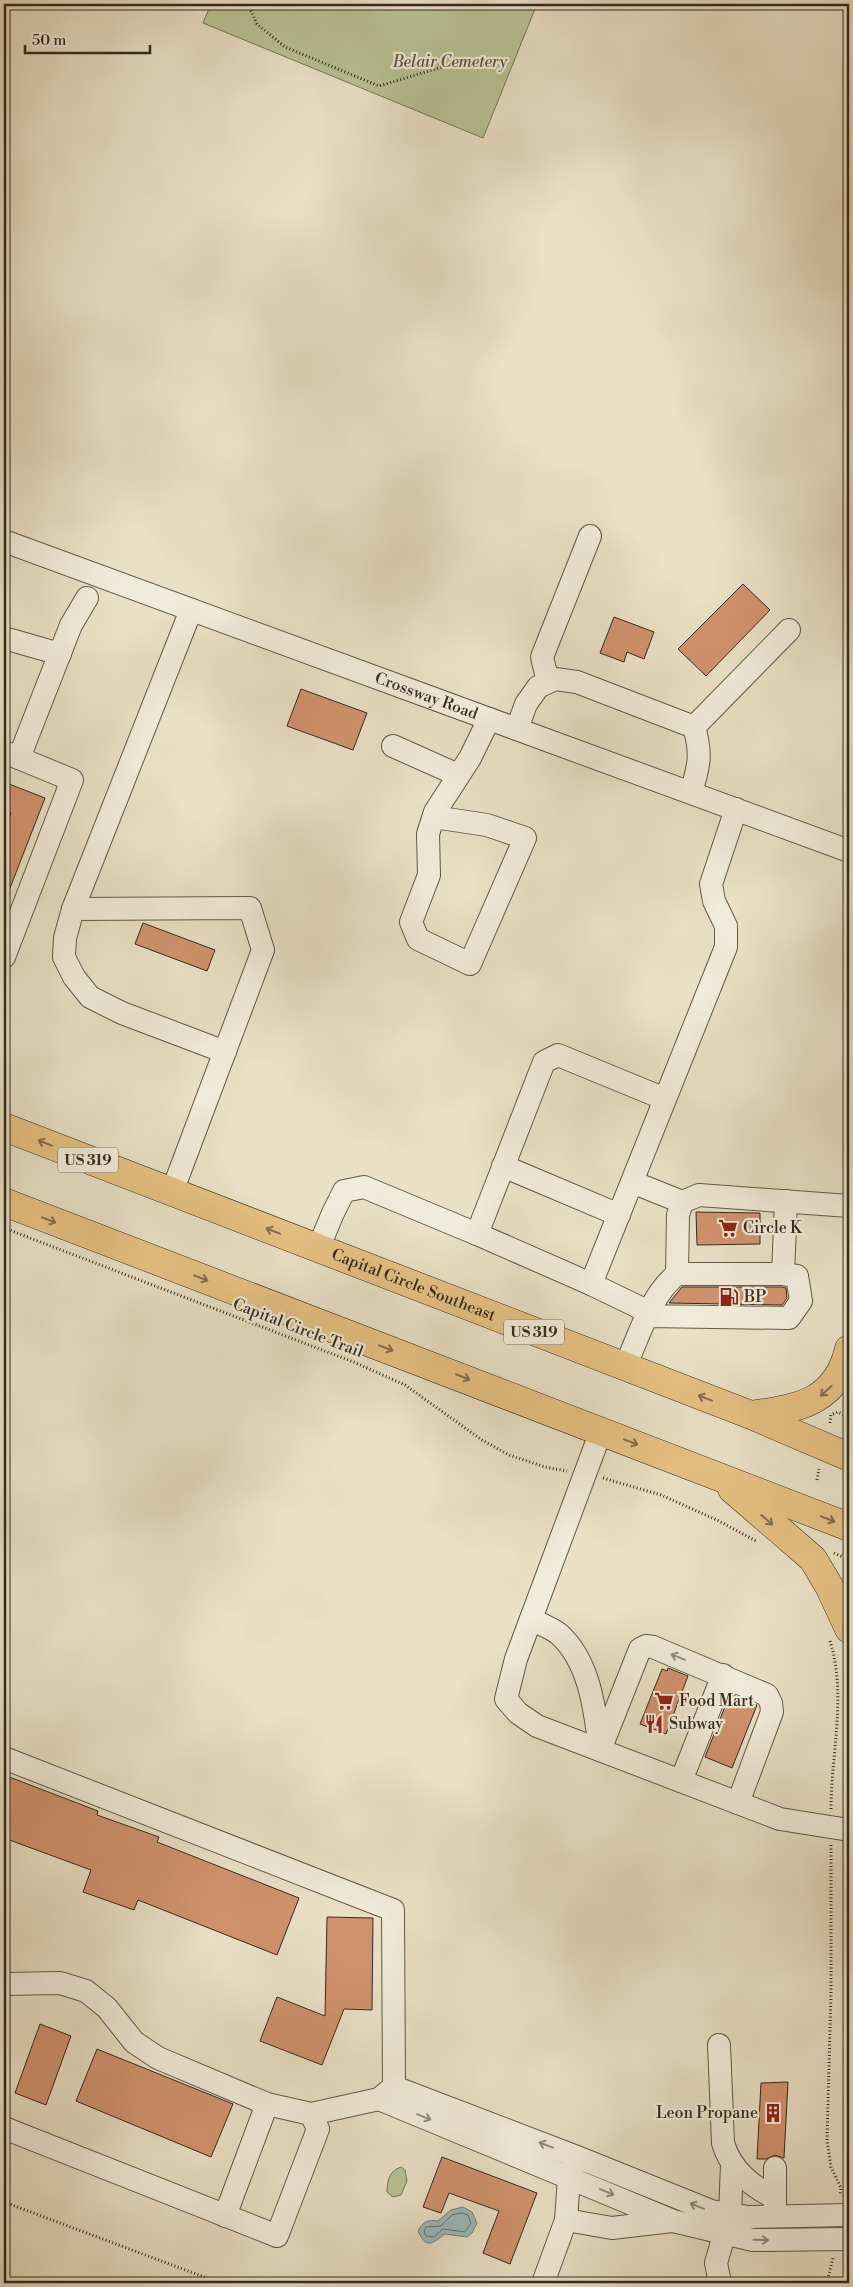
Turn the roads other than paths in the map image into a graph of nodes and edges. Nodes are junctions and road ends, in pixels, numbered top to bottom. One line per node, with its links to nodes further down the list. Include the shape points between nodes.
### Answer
1 (590, 536): 8 (street, via 542,657)
2 (4, 541): 4 (street, Crossway Road)
3 (87, 598): 7 (street, via 71,625)
4 (190, 610): 9 (street, Crossway Road); 19 (street)
5 (789, 630): 10 (street)
6 (4, 638): 7 (street)
7 (60, 654): 13 (street)
8 (548, 682): 10 (street, via 555,679 577,682); 11 (street, via 538,687 526,704)
9 (489, 719): 11 (street, Crossway Road); 14 (street)
10 (694, 727): 15 (street, via 699,744 699,768)
11 (517, 729): 15 (street, Crossway Road)
12 (393, 746): 14 (street)
13 (11, 755): 20 (street, via 72,780)
14 (458, 775): 17 (street)
15 (691, 792): 16 (street, Crossway Road)
16 (736, 809): 18 (street, Crossway Road); 22 (street, via 711,884 714,901 726,926 726,947)
17 (434, 817): 17 (street, via 428,834 429,875 410,922 418,939 470,964 525,838 487,825)
18 (849, 851)
19 (73, 909): 21 (street, via 65,938 64,957 90,997 122,1013); 21 (street, via 250,908 263,950)
20 (4, 957)
21 (225, 1052): 26 (street)
22 (665, 1099): 24 (street, via 558,1055 544,1062); 25 (street)
23 (4, 1127): 26 (main road, Capital Circle Southeast / US 319, one-way to 23)
24 (503, 1166): 31 (street); 32 (street)
25 (632, 1182): 29 (street); 31 (street)
26 (172, 1192): 33 (main road, Capital Circle Southeast / US 319, one-way to 26)
27 (786, 1201): 29 (street, via 699,1195); 30 (street); 35 (street)
28 (4, 1202): 41 (main road, one-way to 41)
29 (682, 1202): 34 (street, via 678,1216)
30 (849, 1206)
31 (619, 1215): 36 (street)
32 (477, 1234): 33 (street, via 364,1187 344,1191); 36 (street)
33 (318, 1248): 39 (main road, Capital Circle Southeast / US 319)
34 (676, 1274): 35 (street); 37 (street, via 666,1282)
35 (783, 1274): 37 (street, via 797,1276 801,1301 789,1318)
36 (591, 1284): 37 (street)
37 (648, 1314): 39 (street)
38 (849, 1349): 40 (main road, one-way to 40, via 839,1378 820,1397 791,1409)
39 (626, 1367): 40 (main road, Capital Circle Southeast / US 319, one-way to 39)
40 (751, 1415): 42 (main road, Capital Circle Southeast / US 319)
41 (601, 1431): 43 (main road, one-way to 43); 45 (street)
42 (849, 1457)
43 (718, 1476): 44 (main road, one-way to 44); 46 (main road, one-way to 46, via 813,1559 829,1586)
44 (849, 1527)
45 (531, 1619): 48 (street, via 558,1634 578,1657 594,1700); 48 (street, via 506,1699 518,1713 537,1726)
46 (839, 1634)
47 (723, 1675): 48 (street, one-way to 48, via 646,1646 640,1650); 50 (street); 51 (street, via 761,1691 772,1703 772,1712)
48 (600, 1750): 50 (street)
49 (4, 1758): 55 (street, via 393,1910)
50 (681, 1781): 51 (street)
51 (738, 1803): 52 (street, via 780,1819)
52 (840, 1829)
53 (4, 1984): 56 (street, via 60,1983 86,1991 107,2008 134,2042 158,2058)
54 (719, 2045): 59 (street, via 723,2143)
55 (386, 2093): 57 (street); 60 (street)
56 (268, 2104): 57 (street); 64 (street)
57 (311, 2114): 64 (street, via 318,2129 277,2236)
58 (4, 2128): 64 (street)
59 (732, 2164): 62 (street); 67 (street)
60 (573, 2167): 65 (street); 66 (street, one-way to 66); 67 (street, one-way to 60, via 711,2212)
61 (774, 2168): 62 (street)
62 (775, 2207): 63 (street); 67 (street)
63 (844, 2215)
64 (225, 2216)
65 (566, 2220): 66 (street, via 612,2228); 69 (street)
66 (673, 2220): 67 (street)
67 (728, 2224): 68 (street, one-way to 68, via 753,2240); 70 (street, via 716,2263)
68 (842, 2240)
69 (543, 2283)
70 (720, 2283)

